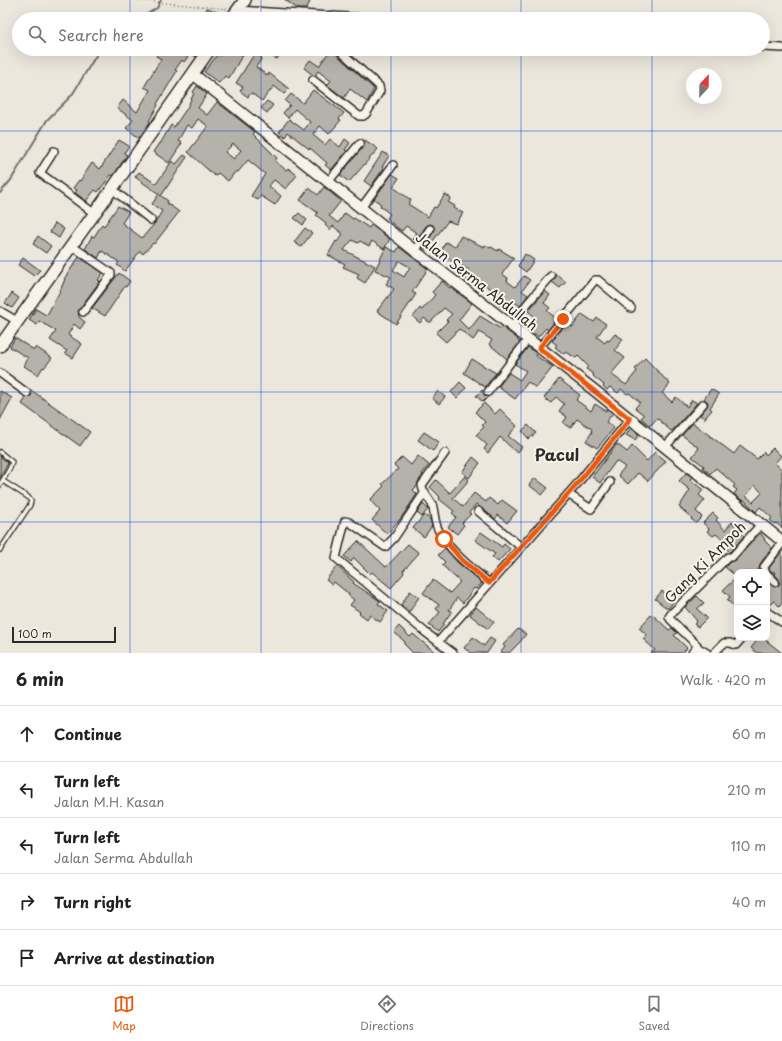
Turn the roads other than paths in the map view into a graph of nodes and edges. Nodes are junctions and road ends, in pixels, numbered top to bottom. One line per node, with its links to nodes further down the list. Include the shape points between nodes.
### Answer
1 (245, 0): 2 (main road)
2 (238, 10): 3 (street)
3 (263, 12)
4 (770, 47): 5 (street)
5 (782, 48)
6 (205, 56): 8 (main road)
7 (346, 56): 9 (street, via 379,86 380,91 366,114 359,116)
8 (192, 74): 13 (main road, Jalan Serma Abdullah); 14 (main road)
9 (313, 80)
10 (360, 143): 13 (street)
11 (54, 151): 16 (street, via 40,173)
12 (393, 165): 15 (street)
13 (328, 182): 15 (main road, Jalan Serma Abdullah)
14 (112, 189): 16 (main road); 17 (street)
15 (361, 208): 20 (main road, Jalan Serma Abdullah)
16 (95, 214): 19 (main road)
17 (151, 220)
18 (430, 229): 20 (street)
19 (72, 246): 24 (street, via 111,273); 25 (main road)
20 (415, 251): 26 (main road, Jalan Serma Abdullah)
21 (551, 276): 26 (street)
22 (631, 308): 29 (street, via 595,280)
23 (0, 311): 25 (street)
24 (83, 312)
25 (17, 322): 28 (main road)
26 (512, 326): 27 (main road, Jalan Serma Abdullah)
27 (528, 339): 29 (main road, Jalan Serma Abdullah); 31 (street)
28 (0, 346)
29 (539, 348): 34 (main road, Jalan Serma Abdullah)
30 (0, 373): 32 (street)
31 (488, 392)
32 (27, 393)
33 (703, 404): 35 (street)
34 (630, 419): 35 (main road, Jalan Serma Abdullah); 42 (street)
35 (665, 447): 44 (main road, Jalan Serma Abdullah)
36 (0, 452): 38 (lane, via 12,460)
37 (444, 453): 41 (street, via 422,485)
38 (3, 481): 40 (lane); 47 (lane, via 31,501)
39 (610, 482): 42 (street, via 591,509)
40 (0, 485)
41 (425, 492): 51 (street, via 444,539 462,560); 55 (street, via 385,547 345,521 336,558)
42 (568, 494): 46 (street)
43 (478, 511): 46 (street)
44 (761, 524): 45 (main road, Jalan Serma Abdullah); 56 (street, Gang Ki Ampoh, via 732,557 728,557 717,567 669,617 697,645)
45 (782, 542): 48 (street)
46 (521, 547): 51 (street)
47 (0, 550)
48 (765, 569)
49 (770, 578): 50 (street)
50 (775, 582)
51 (489, 583): 55 (street)
52 (770, 614): 53 (street)
53 (782, 622)
54 (739, 641): 59 (street, via 736,645 724,643)
55 (438, 642): 57 (street)
56 (694, 650): 58 (street)
57 (453, 653)
58 (707, 653)
59 (714, 653)

